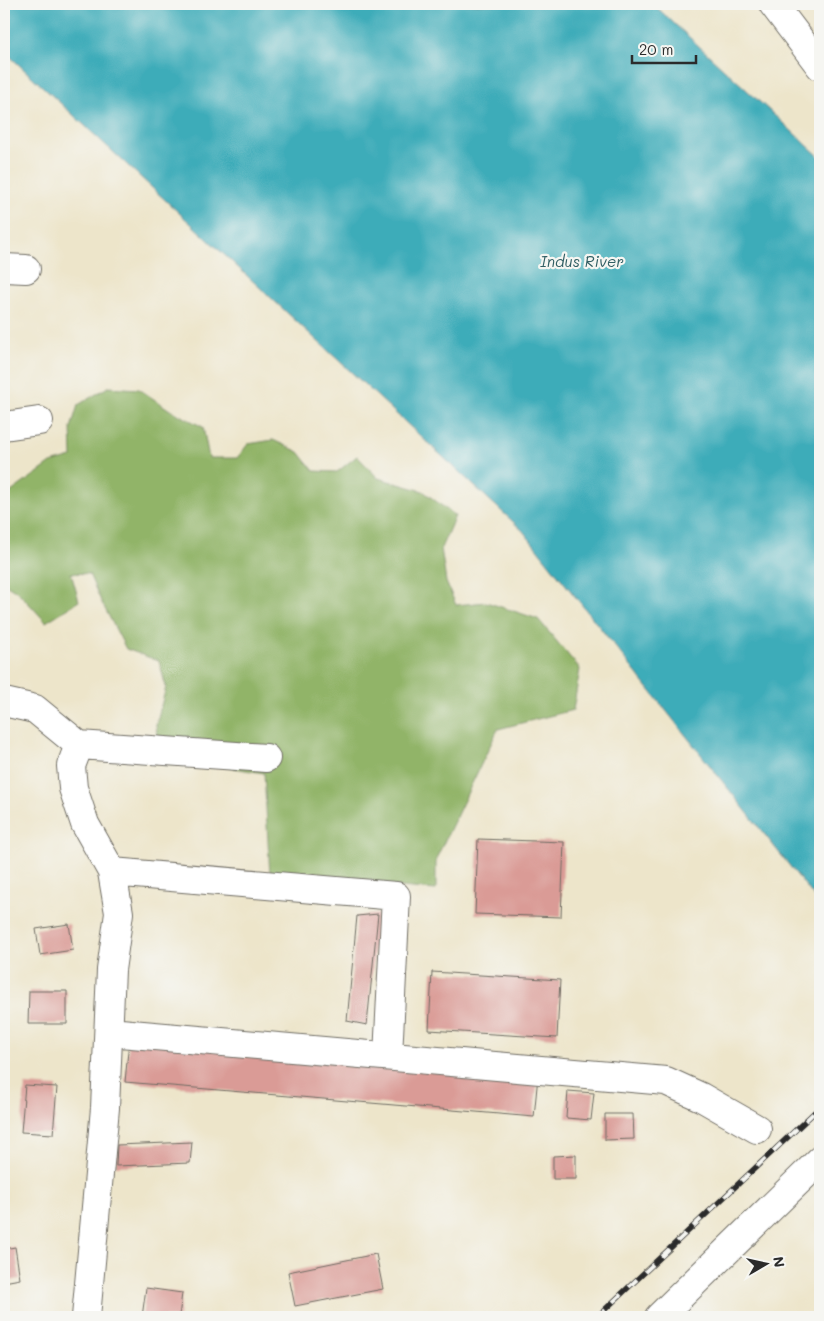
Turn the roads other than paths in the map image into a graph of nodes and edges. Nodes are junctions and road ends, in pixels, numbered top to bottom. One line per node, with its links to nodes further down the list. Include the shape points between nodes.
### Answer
1 (773, 4): 2 (main road)
2 (820, 66)
3 (39, 421): 4 (main road)
4 (4, 426)
5 (4, 702): 6 (main road, via 35,709)
6 (79, 745): 7 (main road); 8 (main road, via 71,766 73,788 85,824)
7 (266, 758)
8 (112, 872): 9 (main road, via 118,913); 10 (main road, via 396,896)
9 (108, 1032): 10 (main road); 13 (main road, via 105,1108)
10 (388, 1056): 11 (main road, via 666,1081)
11 (757, 1128)
12 (820, 1160): 14 (main road)
13 (86, 1317)
14 (659, 1317)

